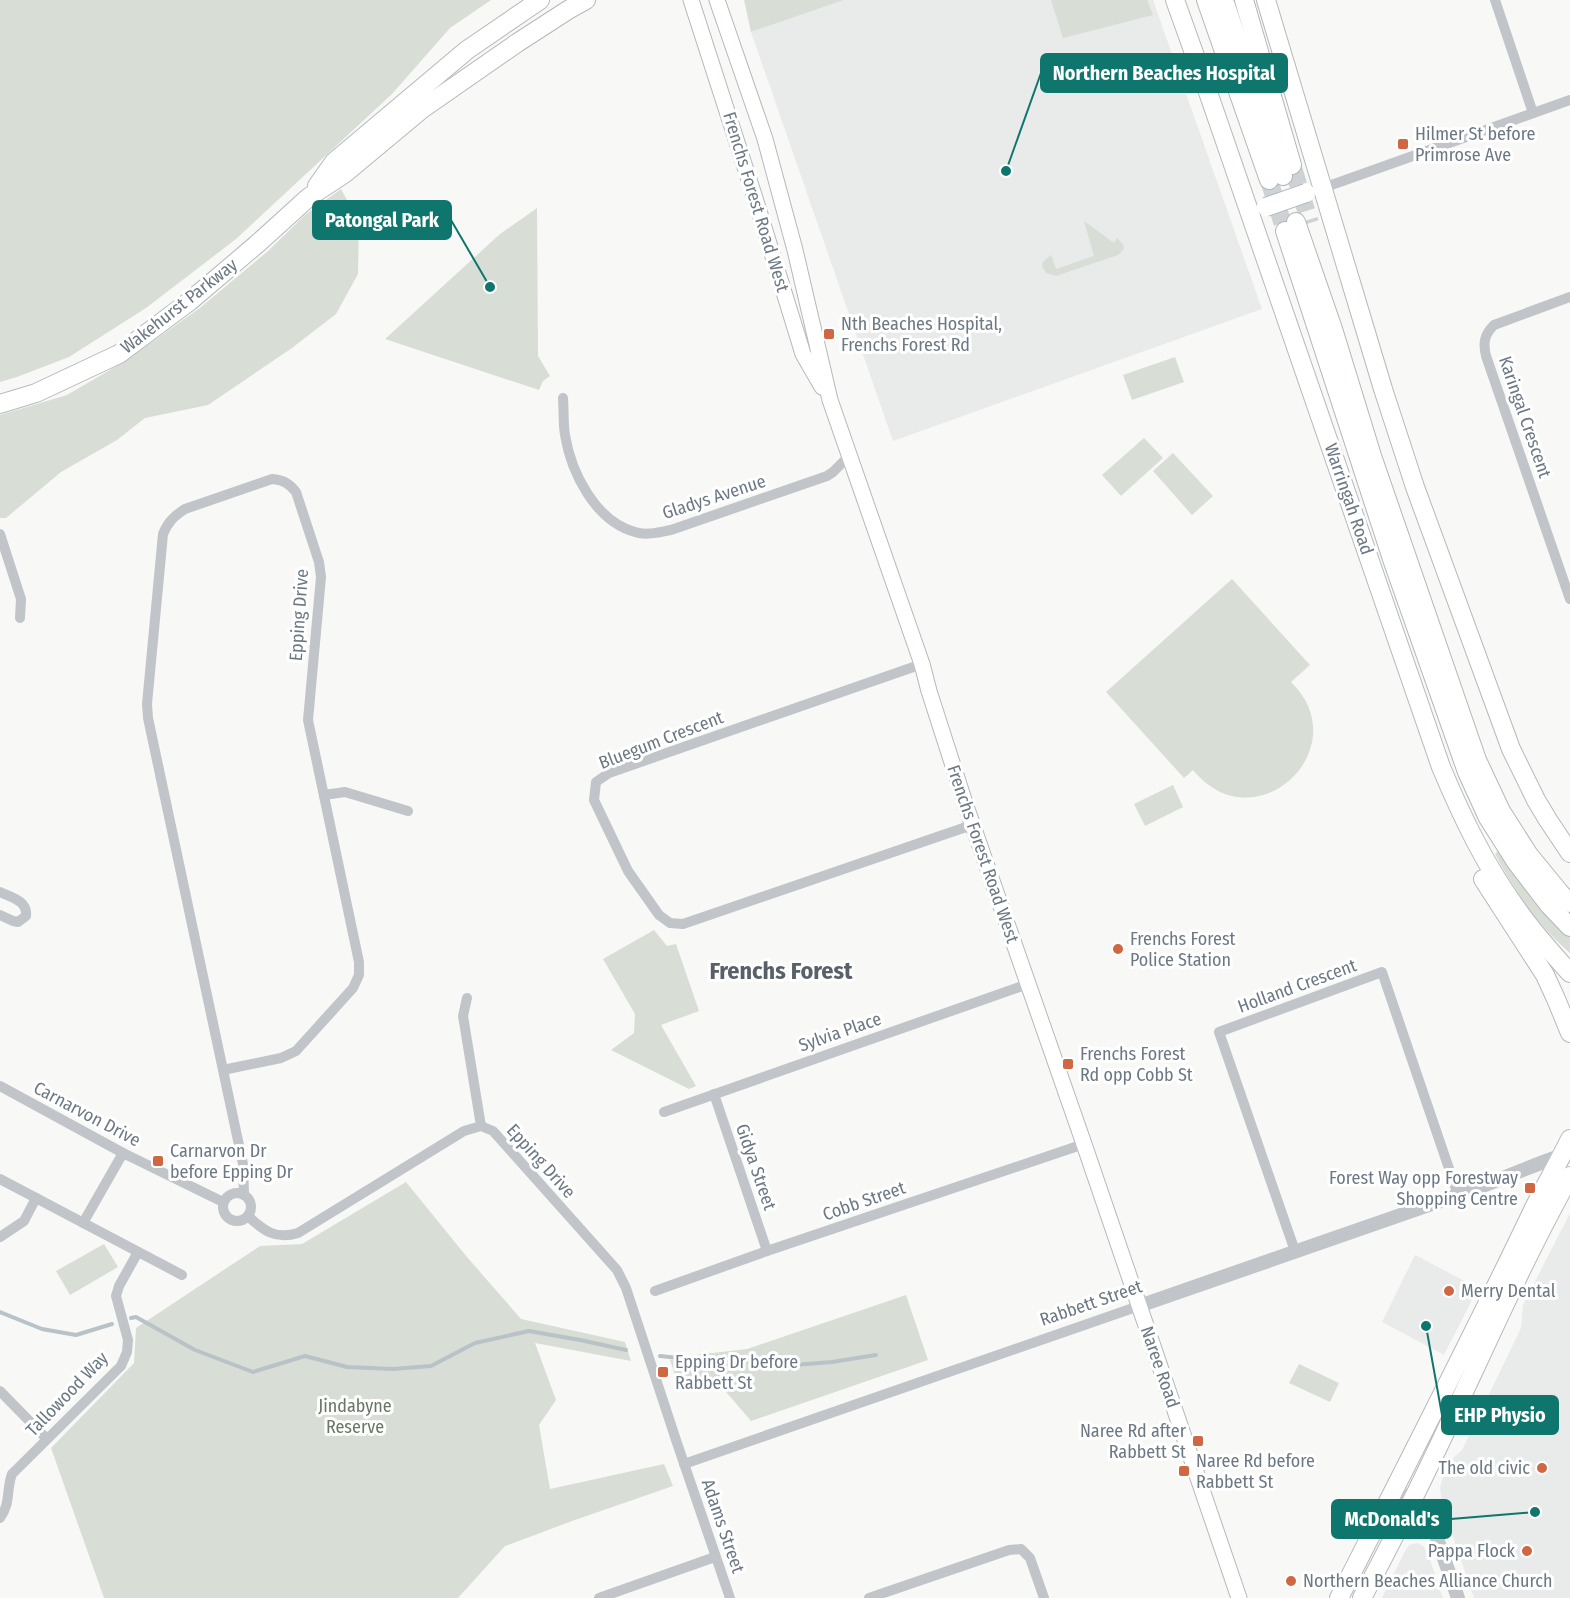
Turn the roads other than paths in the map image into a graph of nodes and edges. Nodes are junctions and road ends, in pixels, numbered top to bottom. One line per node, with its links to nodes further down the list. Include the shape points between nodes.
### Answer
1 (526, 0): 12 (main road)
2 (540, 0): 12 (main road, Wakehurst Parkway)
3 (586, 0): 17 (main road, Wakehurst Parkway, via 422,109 344,174)
4 (692, 0): 21 (main road, Frenchs Forest Road West, via 803,354)
5 (717, 0): 21 (main road, Frenchs Forest Road West, via 765,140)
6 (1175, 0): 18 (main road, Warringah Road)
7 (1206, 0): 15 (main road)
8 (1224, 0): 15 (main road)
9 (1244, 0): 15 (main road)
10 (1266, 0): 16 (main road)
11 (1495, 0): 14 (street)
12 (503, 25): 17 (main road, Wakehurst Parkway, via 467,50 334,162)
13 (1570, 100): 14 (street)
14 (1533, 113): 16 (street)
15 (1281, 175)
16 (1314, 190): 18 (main road, bridge); 32 (main road, via 1415,488 1511,749 1536,800)
17 (309, 197): 22 (main road, Wakehurst Parkway, via 190,301 119,354 36,393)
18 (1258, 210): 28 (main road, Warringah Road)
19 (1570, 297): 25 (street, Karingal Crescent, via 1494,325 1484,341)
20 (563, 398): 23 (street, Gladys Avenue, via 565,434 578,476 593,503 613,522 635,532 671,530 827,476)
21 (830, 400): 23 (main road, Frenchs Forest Road West)
22 (0, 404)
23 (849, 456): 27 (main road, Frenchs Forest Road West)
24 (0, 534): 26 (street, via 21,599)
25 (1570, 599)
26 (20, 618)
27 (922, 664): 31 (main road, Frenchs Forest Road West); 31 (street, Bluegum Crescent, via 609,773 596,782 594,800 628,871 659,915 670,923 683,924)
28 (1442, 767): 37 (main road, Warringah Road, via 1464,819 1500,883 1522,917); 40 (main road, via 1474,863 1545,975)
29 (324, 795): 30 (street, via 345,792); 41 (street, Epping Drive, via 359,975 353,988 296,1051); 41 (street, Epping Drive, via 308,720 321,577 319,562 296,492 283,480 272,479 186,509 168,523 163,534 147,704)
30 (408, 811)
31 (972, 825): 38 (main road, Frenchs Forest Road West)
32 (1570, 853)
33 (0, 892): 35 (street, via 21,902 27,911 18,922)
34 (1570, 903): 36 (main road, Warringah Road, via 1501,811 1478,760 1297,226 1393,562 1467,772 1488,818 1516,862)
35 (0, 915)
36 (1570, 927)
37 (1570, 973)
38 (1028, 984): 43 (street, Sylvia Place); 46 (main road, Frenchs Forest Road West)
39 (467, 998): 45 (street, via 462,1016)
40 (1570, 1033)
41 (223, 1070): 51 (street, Epping Drive, via 243,1164)
42 (0, 1086): 48 (street, Carnarvon Drive)
43 (714, 1094): 44 (street, Sylvia Place); 58 (street, Gidya Street)
44 (664, 1112)
45 (481, 1126): 55 (street, Epping Drive, via 464,1131 288,1237 274,1236); 66 (street, Epping Drive, via 493,1131 617,1270)
46 (1084, 1144): 58 (street, Cobb Street); 63 (main road, Frenchs Forest Road West)
47 (1566, 1147): 52 (street, Rabbett Street); 67 (main road)
48 (123, 1153): 54 (street, Carnarvon Drive); 56 (street)
49 (1570, 1176): 68 (main road, via 1508,1297)
50 (0, 1179): 53 (street)
51 (244, 1195): 54 (street, via 232,1193); 55 (street, via 251,1207)
52 (1458, 1195): 59 (street, Rabbett Street); 59 (street, Holland Crescent, via 1382,972 1219,1032)
53 (36, 1198): 56 (street); 57 (street, via 24,1221)
54 (224, 1202): 55 (street, via 223,1211 229,1219 239,1221)
55 (248, 1216)
56 (83, 1223): 60 (street)
57 (0, 1237)
58 (767, 1251): 62 (street, Cobb Street)
59 (1296, 1251): 63 (street, Rabbett Street)
60 (138, 1252): 61 (street); 65 (street, Tallowood Way, via 116,1296 128,1340 121,1366)
61 (182, 1275)
62 (655, 1291)
63 (1139, 1306): 66 (street, Rabbett Street); 75 (main road, Naree Road)
64 (0, 1391): 65 (street)
65 (47, 1439): 69 (street, Tallowood Way, via 12,1474 7,1505)
66 (684, 1464): 70 (street, Adams Street)
67 (1394, 1490): 68 (street); 76 (main road)
68 (1413, 1500): 77 (main road); 78 (street, via 1429,1516)
69 (0, 1518)
70 (715, 1557): 71 (street); 72 (street, Adams Street)
71 (599, 1598)
72 (730, 1598)
73 (869, 1598): 74 (street, via 1021,1549 1030,1558)
74 (1044, 1598)
75 (1239, 1598)
76 (1339, 1598)
77 (1362, 1598)
78 (1458, 1598)

